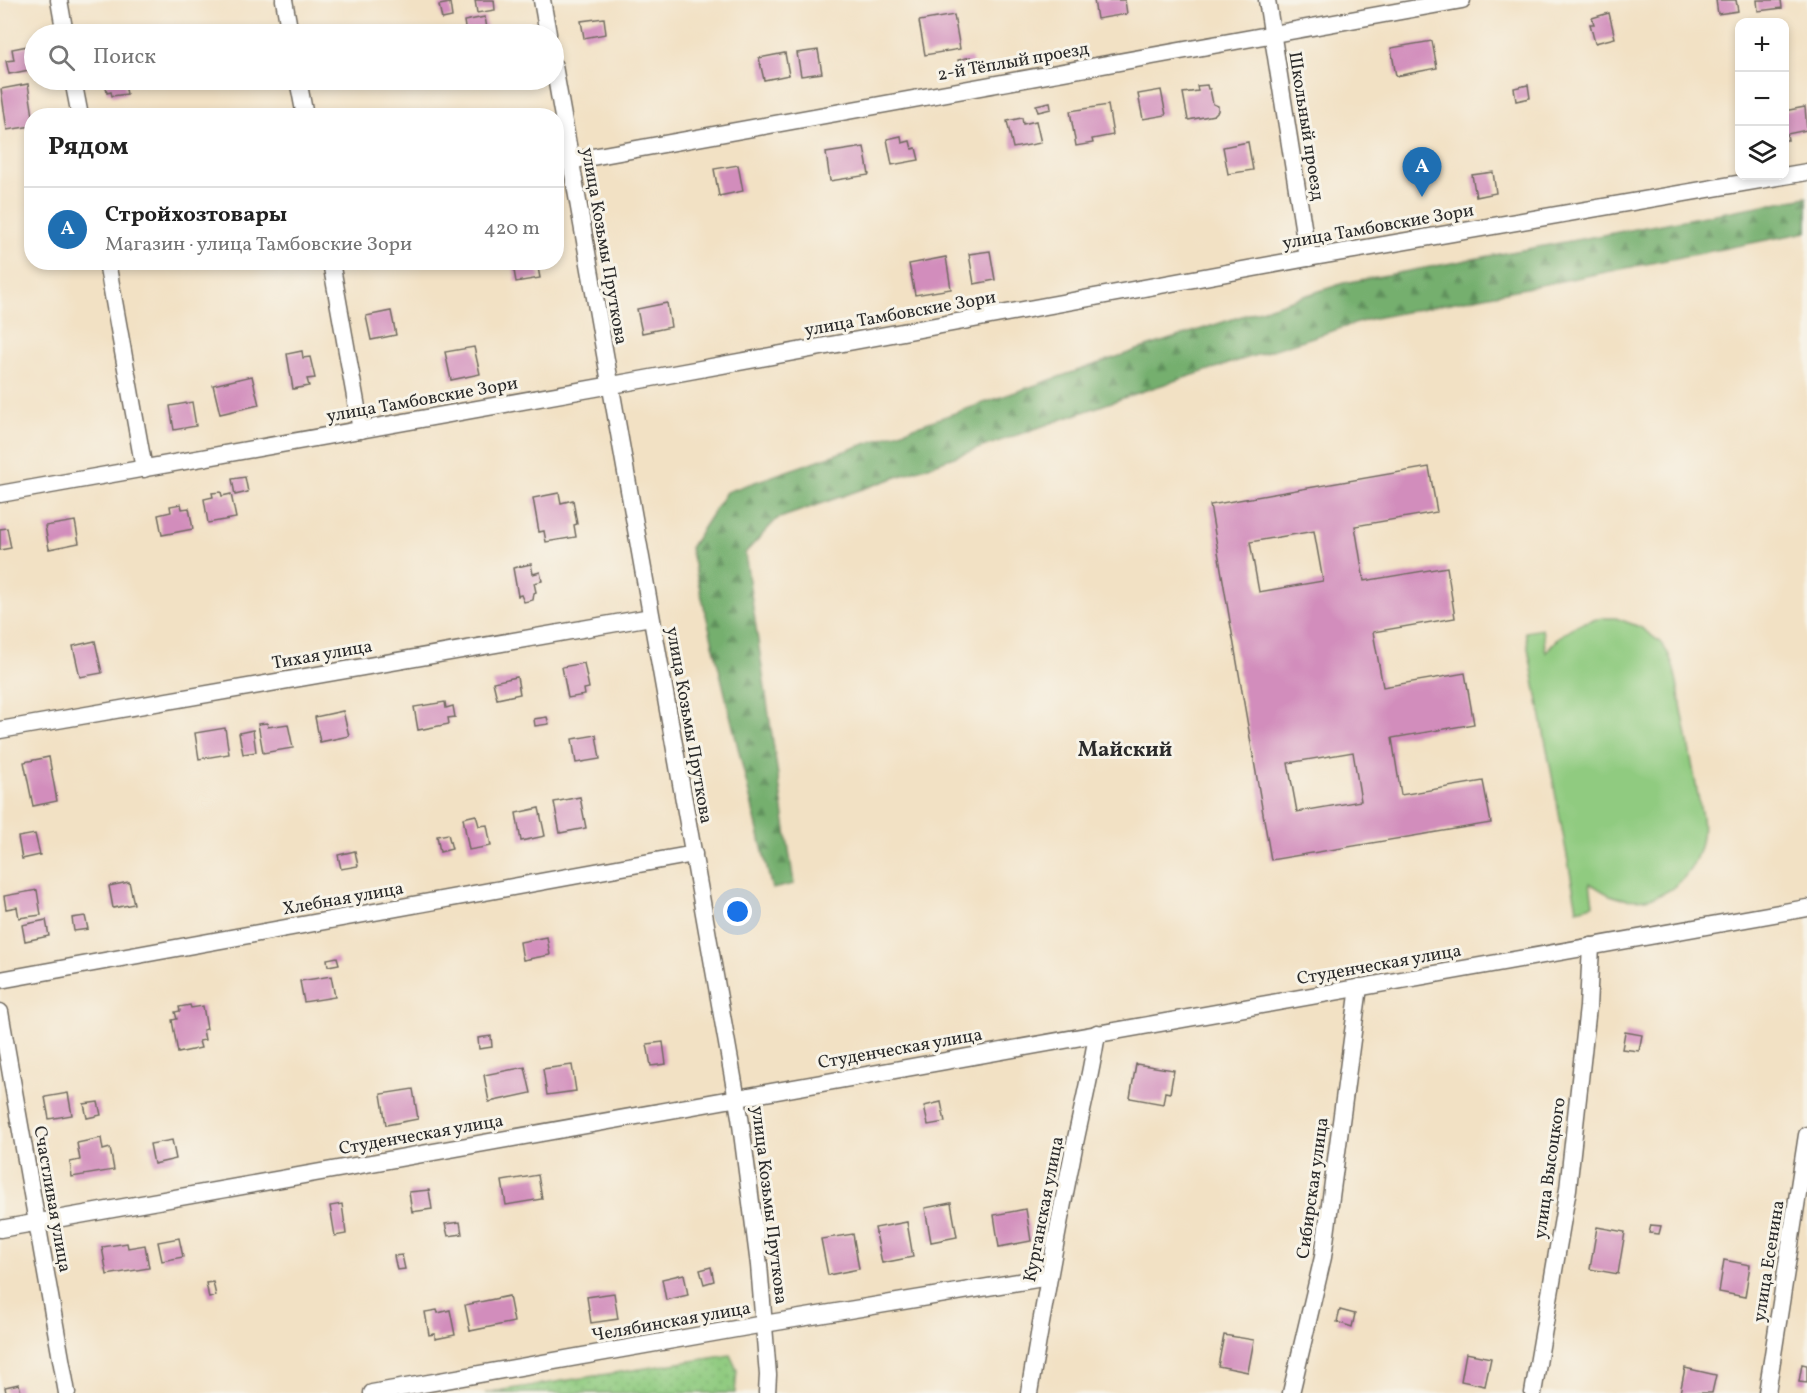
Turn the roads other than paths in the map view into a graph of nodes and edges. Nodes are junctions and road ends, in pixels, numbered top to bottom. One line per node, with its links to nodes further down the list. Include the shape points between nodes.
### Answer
1 (59, 0): 6 (street)
2 (284, 0): 7 (street)
3 (542, 0): 8 (street)
4 (1267, 0): 9 (street, Школьный проезд)
5 (1462, 0): 9 (street, 2-й Тёплый проезд)
6 (63, 24)
7 (288, 24)
8 (546, 24)
9 (1273, 34): 17 (street, 2-й Тёплый проезд); 19 (street, Школьный проезд)
10 (75, 90): 13 (street)
11 (300, 90): 14 (street)
12 (558, 90): 15 (street, улица Козьмы Пруткова)
13 (78, 108)
14 (303, 108)
15 (561, 108)
16 (564, 125): 17 (street, улица Козьмы Пруткова)
17 (570, 160): 22 (street, улица Козьмы Пруткова)
18 (1807, 172): 19 (street, улица Тамбовские Зори)
19 (1308, 258): 22 (street, улица Тамбовские Зори)
20 (108, 270): 24 (street)
21 (332, 270): 23 (street)
22 (610, 386): 23 (street, улица Тамбовские Зори); 26 (street, улица Козьмы Пруткова)
23 (361, 430): 24 (street, улица Тамбовские Зори)
24 (144, 469): 25 (street, улица Тамбовские Зори)
25 (0, 494)
26 (651, 617): 27 (street, Тихая улица); 28 (street, улица Козьмы Пруткова)
27 (0, 730)
28 (693, 854): 31 (street, Хлебная улица); 35 (street, улица Козьмы Пруткова)
29 (1807, 908): 30 (street, Студенческая улица)
30 (1591, 946): 32 (street, Студенческая улица); 46 (street, улица Высоцкого, via 1568,1189)
31 (0, 980)
32 (1359, 987): 34 (street, Студенческая улица); 45 (street, Сибирская улица, via 1323,1257)
33 (0, 1012): 37 (street, Счастливая улица)
34 (1097, 1034): 35 (street, Студенческая улица); 39 (street, Курганская улица)
35 (736, 1097): 37 (street, Студенческая улица); 40 (street, улица Козьмы Пруткова)
36 (1807, 1135): 47 (street, улица Есенина)
37 (37, 1222): 38 (street, Студенческая улица); 41 (street, Счастливая улица)
38 (0, 1229)
39 (1049, 1277): 40 (street, Челябинская улица); 44 (street, Курганская улица)
40 (764, 1324): 42 (street, Челябинская улица); 43 (street, улица Козьмы Пруткова)
41 (68, 1393)
42 (372, 1393)
43 (767, 1393)
44 (1029, 1393)
45 (1291, 1393)
46 (1533, 1393)
47 (1767, 1393)

